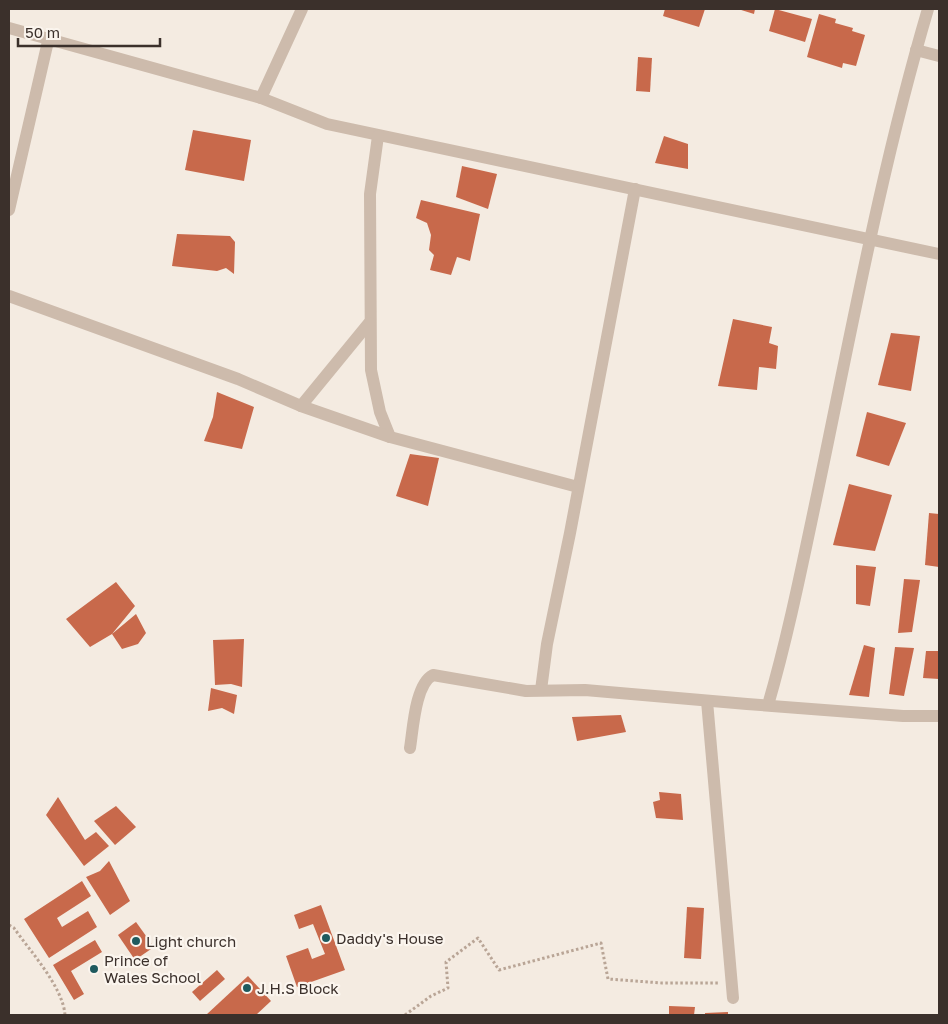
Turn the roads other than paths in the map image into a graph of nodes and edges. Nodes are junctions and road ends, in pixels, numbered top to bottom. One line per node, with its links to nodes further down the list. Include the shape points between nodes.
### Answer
1 (302, 9): 7 (street)
2 (928, 9): 5 (street)
3 (9, 28): 4 (street)
4 (49, 37): 7 (street); 10 (street)
5 (916, 50): 6 (street); 11 (street)
6 (939, 56)
7 (261, 98): 8 (street, via 327,124)
8 (378, 136): 9 (street); 14 (street, via 370,194)
9 (635, 189): 11 (street); 17 (street)
10 (9, 210)
11 (871, 239): 12 (street); 20 (street)
12 (939, 254)
13 (9, 296): 15 (street, via 238,379)
14 (369, 323): 15 (street); 16 (street, via 375,393)
15 (301, 406): 16 (street)
16 (390, 438): 17 (street)
17 (578, 487): 18 (street, via 546,644)
18 (541, 690): 19 (street, via 585,690); 22 (street, via 514,690 433,675 423,684)
19 (707, 701): 20 (street); 23 (street)
20 (768, 705): 21 (street)
21 (939, 716)
22 (410, 748)
23 (733, 998)

